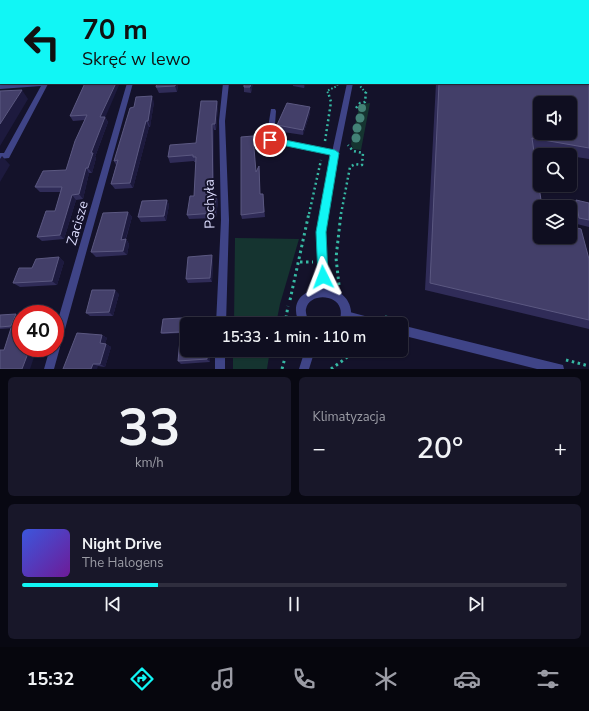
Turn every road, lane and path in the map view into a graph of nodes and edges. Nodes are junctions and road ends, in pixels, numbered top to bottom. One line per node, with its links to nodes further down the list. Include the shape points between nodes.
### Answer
1 (130, 84): 24 (street, Zacisze)
2 (226, 84): 15 (street, Pochyła, via 222,121 225,220)
3 (338, 84): 10 (path, via 327,91 332,102)
4 (350, 84): 11 (street)
5 (360, 84): 8 (path, via 366,92 366,97 365,102 356,106)
6 (0, 87): 12 (street, via 44,84 6,156)
7 (273, 111): 10 (street, via 270,140)
8 (355, 112)
9 (348, 143): 13 (path, via 353,151 363,153 362,165 355,164 350,167 336,240 338,284)
10 (323, 151): 11 (street); 16 (path)
11 (335, 153): 14 (street, via 321,232)
12 (0, 156)
13 (342, 289)
14 (324, 291): 17 (street, via 309,295 303,303); 18 (street, via 342,302)
15 (221, 317)
16 (287, 317)
17 (302, 317)
18 (344, 317)
19 (408, 332): 29 (street)
20 (220, 357): 25 (street)
21 (286, 357): 26 (path)
22 (308, 357): 27 (street)
23 (347, 357): 28 (path)
24 (48, 369)
25 (220, 369)
26 (283, 369)
27 (304, 369)
28 (331, 369)
29 (559, 369)

